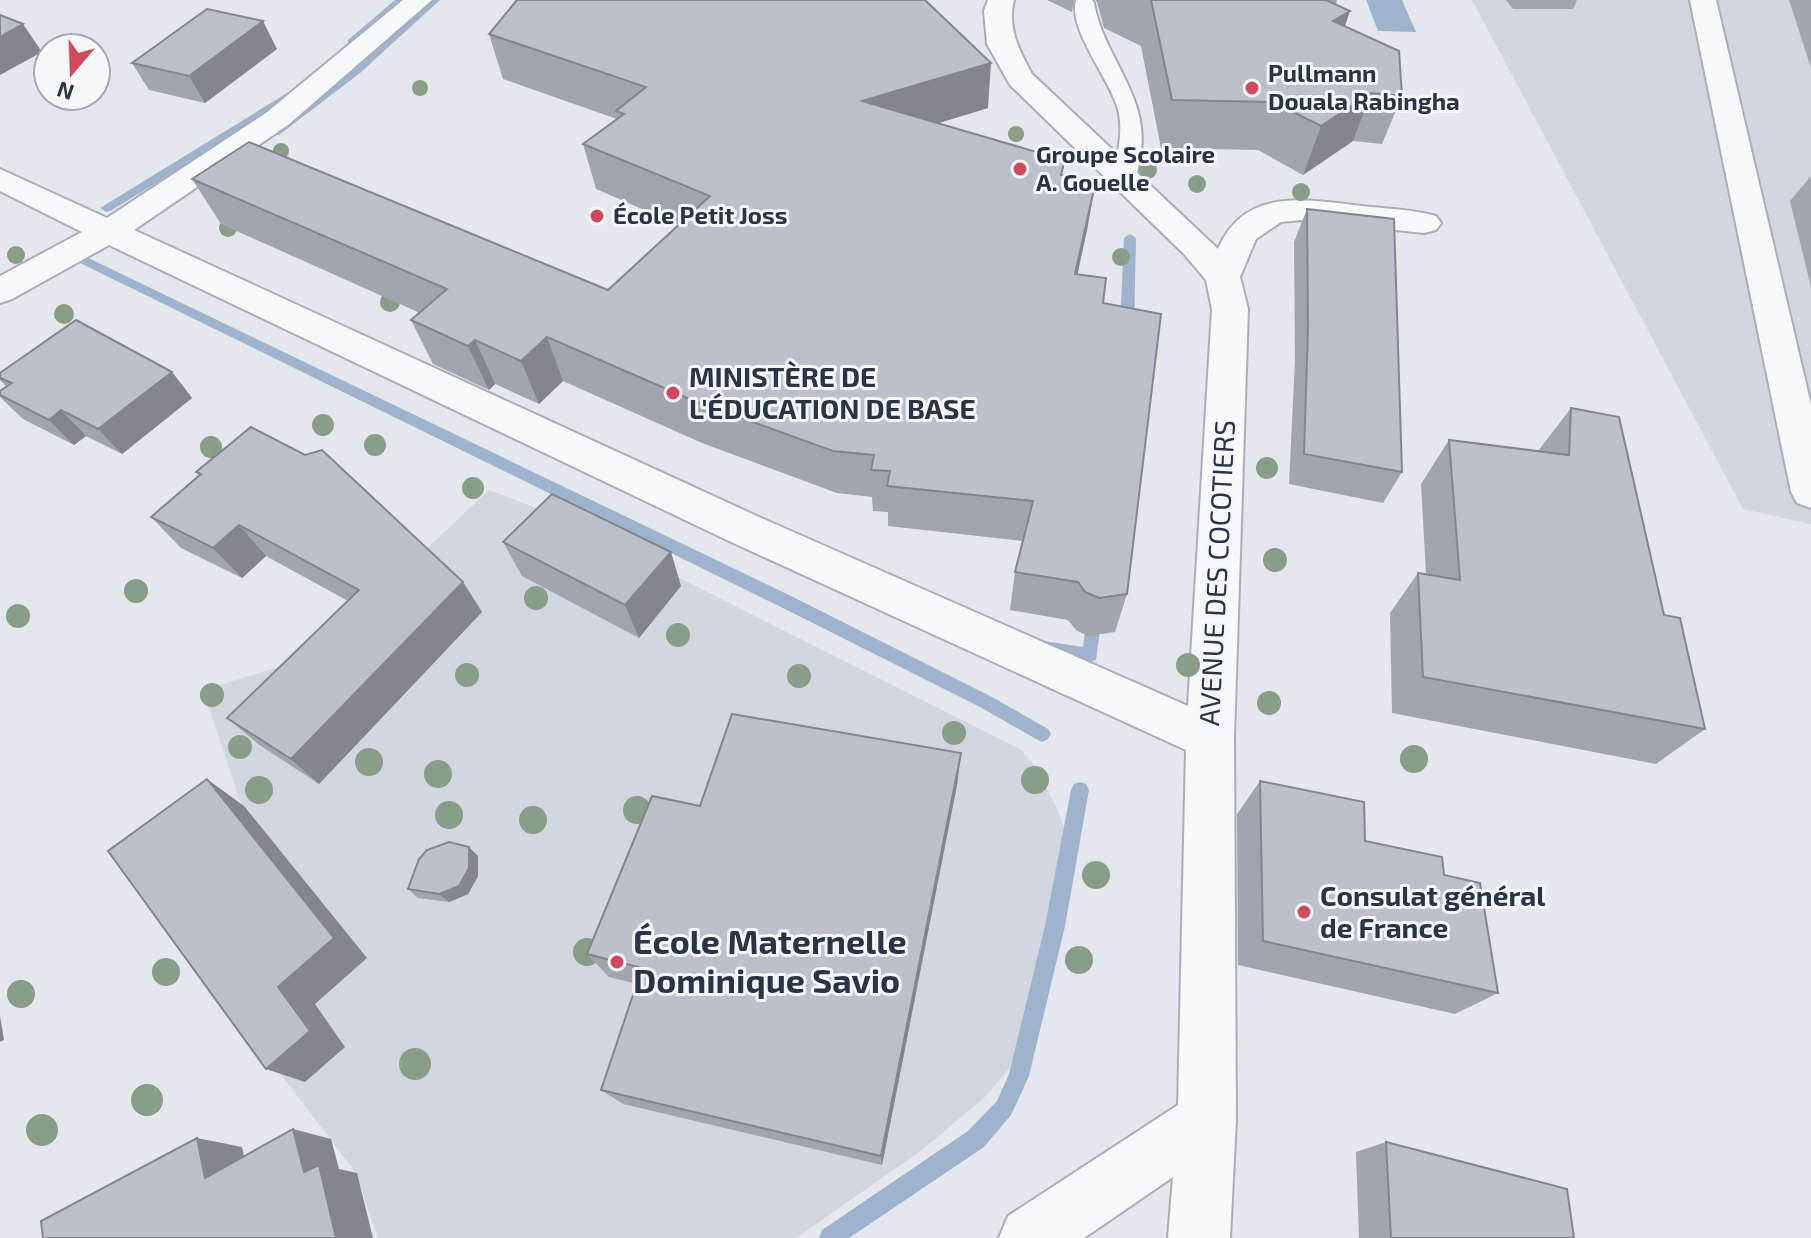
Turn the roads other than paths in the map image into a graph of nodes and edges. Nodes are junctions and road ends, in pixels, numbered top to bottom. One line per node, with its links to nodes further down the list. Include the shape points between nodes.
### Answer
1 (419, 0): 8 (street, via 277,119)
2 (1001, 0): 5 (street, via 1001,44 1020,79)
3 (1703, 0): 11 (street)
4 (1084, 3): 5 (lane, via 1085,24 1133,127)
5 (1125, 177): 9 (street)
6 (0, 179): 8 (street)
7 (1424, 223): 9 (street, via 1302,210 1274,212 1241,234)
8 (111, 230): 10 (street); 12 (street, via 744,529)
9 (1223, 277): 12 (street, AVENUE DES COCOTIERS, via 1230,309)
10 (0, 291)
11 (1811, 492)
12 (1210, 738): 13 (street, AVENUE DES COCOTIERS)
13 (1207, 1120): 14 (street); 15 (street, AVENUE DES COCOTIERS)
14 (1030, 1238)
15 (1199, 1238)

